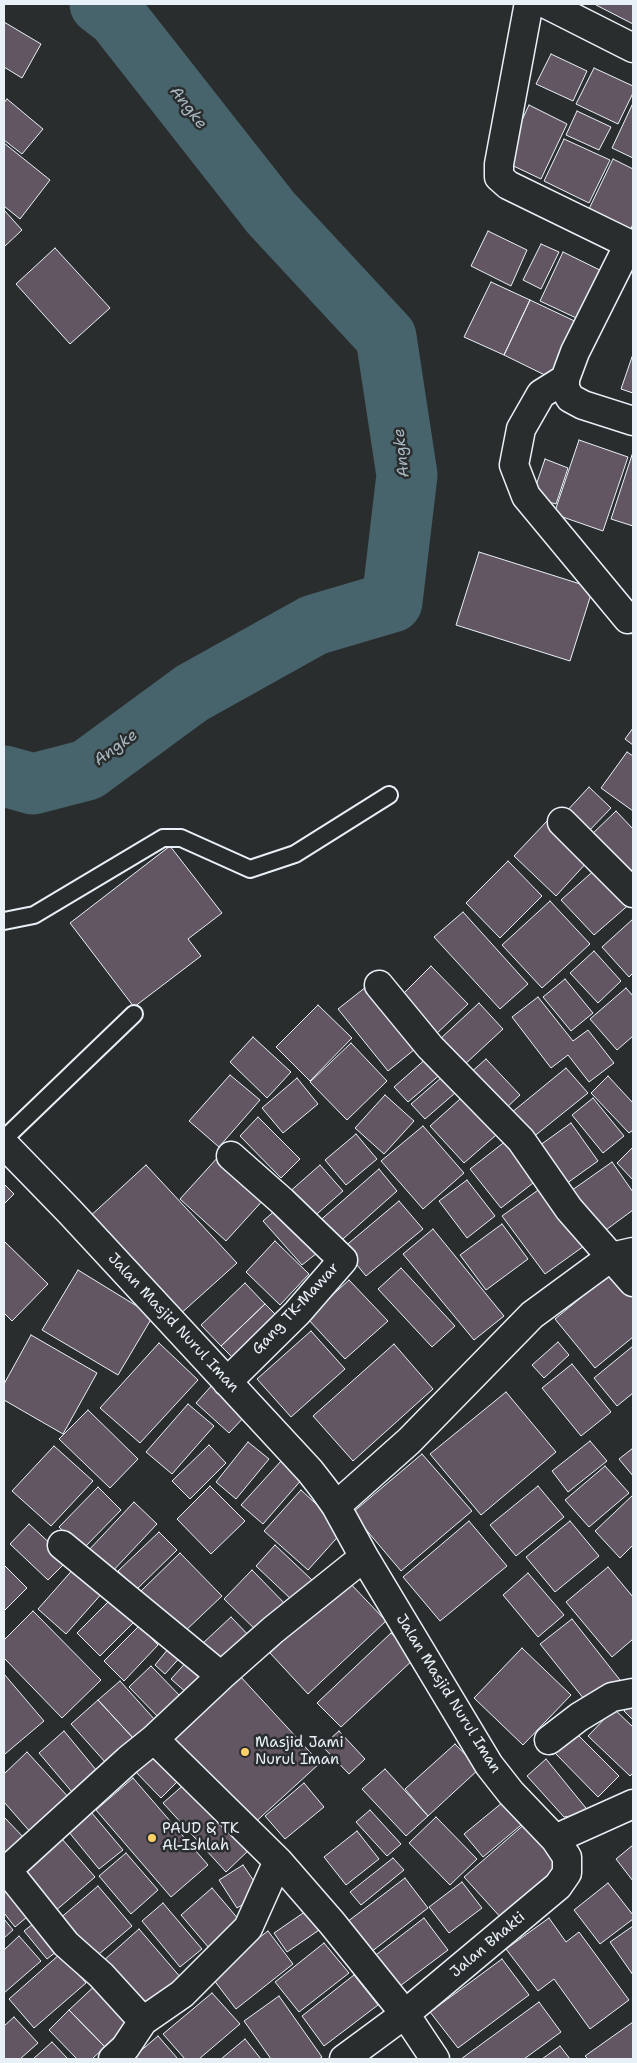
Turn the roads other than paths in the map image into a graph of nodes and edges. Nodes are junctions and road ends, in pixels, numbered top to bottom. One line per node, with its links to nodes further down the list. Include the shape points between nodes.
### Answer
1 (532, 4): 4 (street, via 528,8 499,176 508,185)
2 (546, 4): 3 (street)
3 (633, 48)
4 (631, 245): 5 (street)
5 (564, 379): 6 (street, via 570,398); 7 (street, via 541,394 521,429 514,465 526,496)
6 (633, 422)
7 (628, 619)
8 (389, 795): 11 (lane, via 295,854 250,868 181,838 163,838 34,915)
9 (562, 822): 10 (street)
10 (633, 893)
11 (4, 921)
12 (379, 985): 17 (street, via 430,1047 520,1140 570,1209)
13 (134, 1014): 14 (lane)
14 (4, 1139)
15 (4, 1144): 19 (street, Jalan Masjid Nurul Iman)
16 (231, 1156): 19 (street, Gang TK-Mawar, via 343,1260 297,1313)
17 (622, 1254): 18 (street); 20 (street, via 532,1316 409,1441)
18 (633, 1282)
19 (227, 1382): 20 (street, Jalan Masjid Nurul Iman, via 310,1471)
20 (336, 1506): 22 (street, Jalan Masjid Nurul Iman)
21 (62, 1545): 23 (street)
22 (364, 1557): 23 (street); 28 (street, Jalan Masjid Nurul Iman, via 489,1765)
23 (222, 1676): 25 (street)
24 (633, 1693): 26 (street, via 612,1697)
25 (154, 1739): 29 (street); 30 (street)
26 (550, 1740)
27 (633, 1804): 28 (street)
28 (555, 1840): 31 (street, Jalan Masjid Nurul Iman, via 567,1857)
29 (278, 1861): 32 (street); 33 (street, via 248,1928 182,1994)
30 (5, 1871): 33 (street, via 66,1944 101,1975)
31 (567, 1873): 32 (street, Jalan Bhakti, via 558,1886)
32 (405, 2014): 35 (street, Jalan Bhakti); 36 (street)
33 (143, 2021): 34 (street, via 125,2048)
34 (113, 2059)
35 (344, 2059)
36 (435, 2059)

